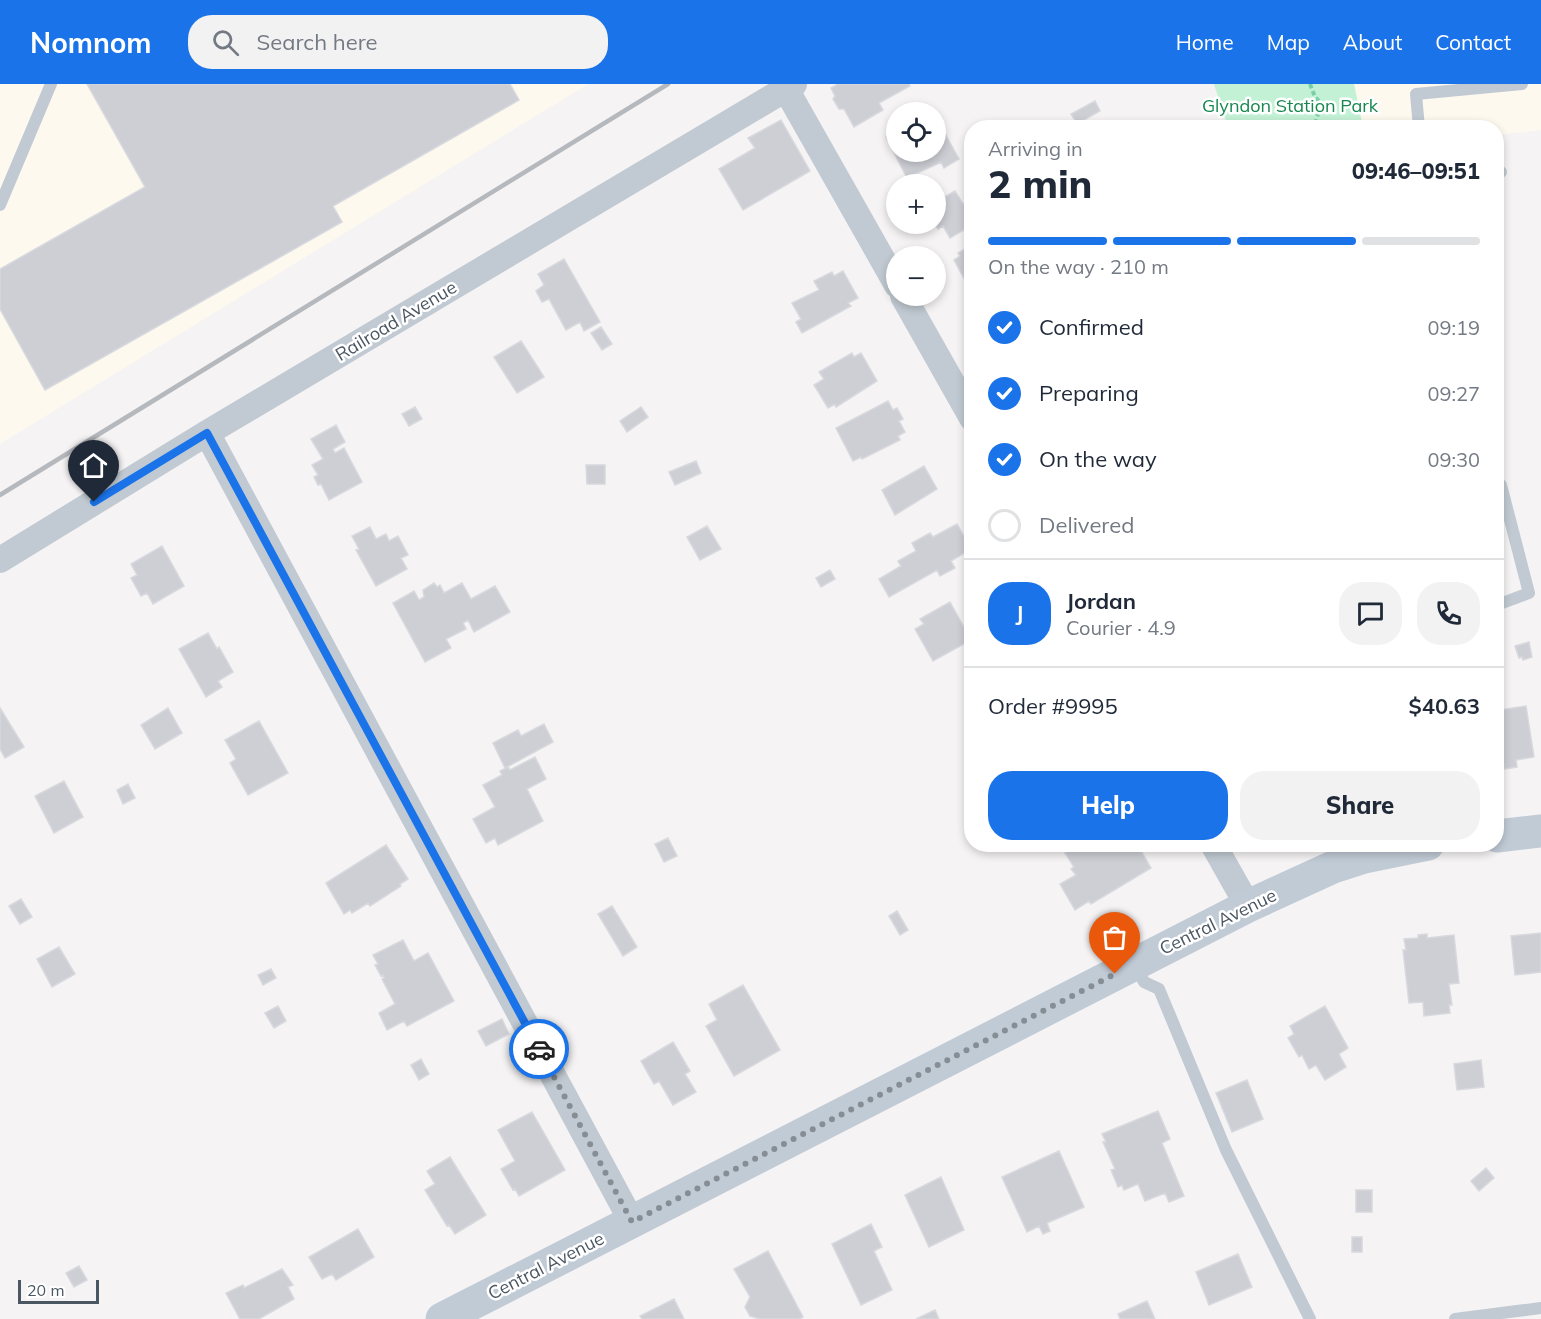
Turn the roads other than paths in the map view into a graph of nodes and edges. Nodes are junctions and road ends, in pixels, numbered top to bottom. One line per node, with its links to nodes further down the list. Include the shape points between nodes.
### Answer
1 (51, 84): 5 (lane)
2 (1522, 84): 4 (lane, via 1416,94)
3 (790, 86): 6 (street); 9 (street, Railroad Avenue)
4 (1418, 120)
5 (0, 206)
6 (886, 265)
7 (909, 306): 8 (street)
8 (964, 404)
9 (207, 433): 11 (street, Railroad Avenue); 19 (street)
10 (1504, 497): 12 (lane, via 1529,593)
11 (0, 560)
12 (1504, 602)
13 (1541, 831): 14 (main road)
14 (1504, 835)
15 (1218, 852): 17 (street)
16 (1389, 852): 17 (main road, Central Avenue, via 1334,867)
17 (1248, 906): 18 (main road, Central Avenue)
18 (1135, 964): 19 (main road, Central Avenue); 22 (lane, via 1144,982 1159,989 1226,1150)
19 (632, 1222): 21 (main road, Central Avenue)
20 (1541, 1308): 23 (lane)
21 (442, 1319)
22 (1310, 1319)
23 (1455, 1319)

